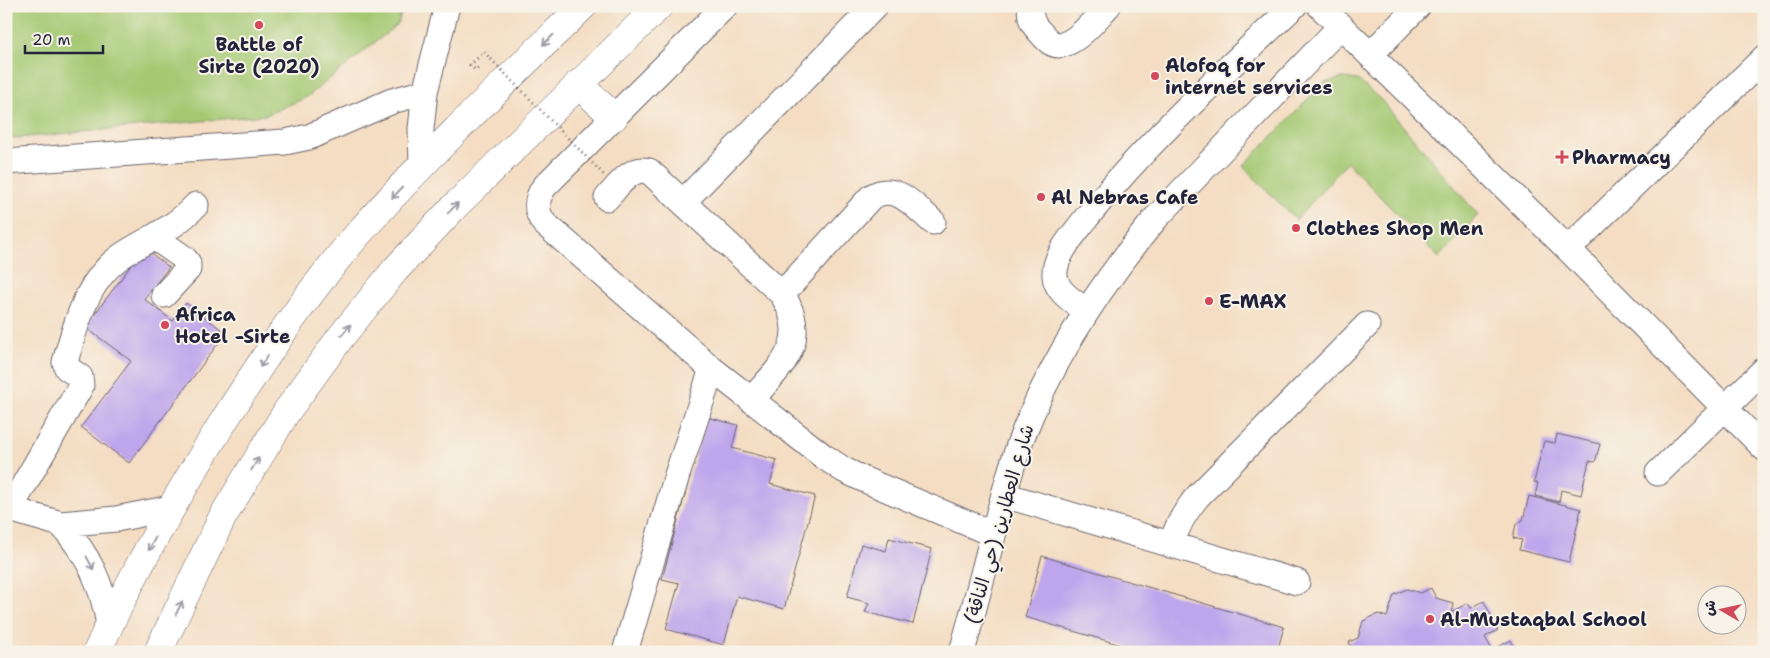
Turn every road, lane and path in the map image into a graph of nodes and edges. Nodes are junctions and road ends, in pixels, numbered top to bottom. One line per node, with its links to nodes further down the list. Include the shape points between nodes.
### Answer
1 (447, 6): 18 (street)
2 (583, 6): 21 (highway, one-way to 21)
3 (659, 6): 17 (highway)
4 (725, 6): 19 (street)
5 (875, 6): 23 (street)
6 (1032, 6): 7 (street, via 1034,26 1057,45 1071,42)
7 (1108, 6)
8 (1294, 6): 30 (street, via 1175,119 1117,181 1058,257 1054,277 1057,285)
9 (1320, 6): 11 (street)
10 (1418, 6): 13 (street)
11 (1341, 26): 13 (street); 30 (street, شارع العطارين (حي الناقة), via 1156,218 1129,249)
12 (495, 52): 14 (path)
13 (1370, 55): 27 (street)
14 (489, 58)
15 (1764, 58): 27 (street)
16 (482, 64): 22 (path, bridge, via 475,70 470,65 484,52)
17 (578, 84): 19 (highway); 46 (highway, one-way to 17, via 223,516 287,411 340,338 453,208)
18 (425, 92): 20 (street, via 392,101 309,137 285,142); 21 (street)
19 (614, 117): 32 (street, via 544,187 537,210 544,223)
20 (6, 162)
21 (422, 165): 39 (highway, one-way to 39, via 358,234 296,313)
22 (606, 186): 23 (street, via 641,169 653,173)
23 (683, 202): 28 (street)
24 (196, 206): 26 (street)
25 (933, 222): 28 (street, via 898,194 892,191 877,193)
26 (154, 237): 29 (street, via 188,263 188,269); 40 (street, via 112,264 84,301 65,362 67,368 80,377 80,386)
27 (1568, 250): 35 (street)
28 (782, 294): 34 (street, via 794,319 792,348)
29 (164, 295)
30 (1086, 311): 38 (street, شارع العطارين (حي الناقة), via 1039,397)
31 (1367, 325): 43 (street, via 1198,496 1186,510)
32 (712, 369): 34 (street); 48 (street)
33 (1764, 370): 35 (street)
34 (751, 400): 42 (street, via 802,442 844,470)
35 (1725, 407): 36 (street); 37 (street)
36 (1764, 448)
37 (1658, 473)
38 (1004, 495): 42 (street, شارع العطارين (حي الناقة)); 43 (street)
39 (171, 508): 41 (street, via 116,519); 45 (highway, one-way to 45)
40 (8, 509): 41 (street)
41 (61, 524): 45 (street, one-way to 45, via 89,560 105,602)
42 (993, 534): 49 (street, شارع العطارين (حي الناقة))
43 (1171, 544): 44 (street)
44 (1297, 582)
45 (109, 625): 47 (highway)
46 (161, 651)
47 (98, 652)
48 (625, 652)
49 (962, 652)

